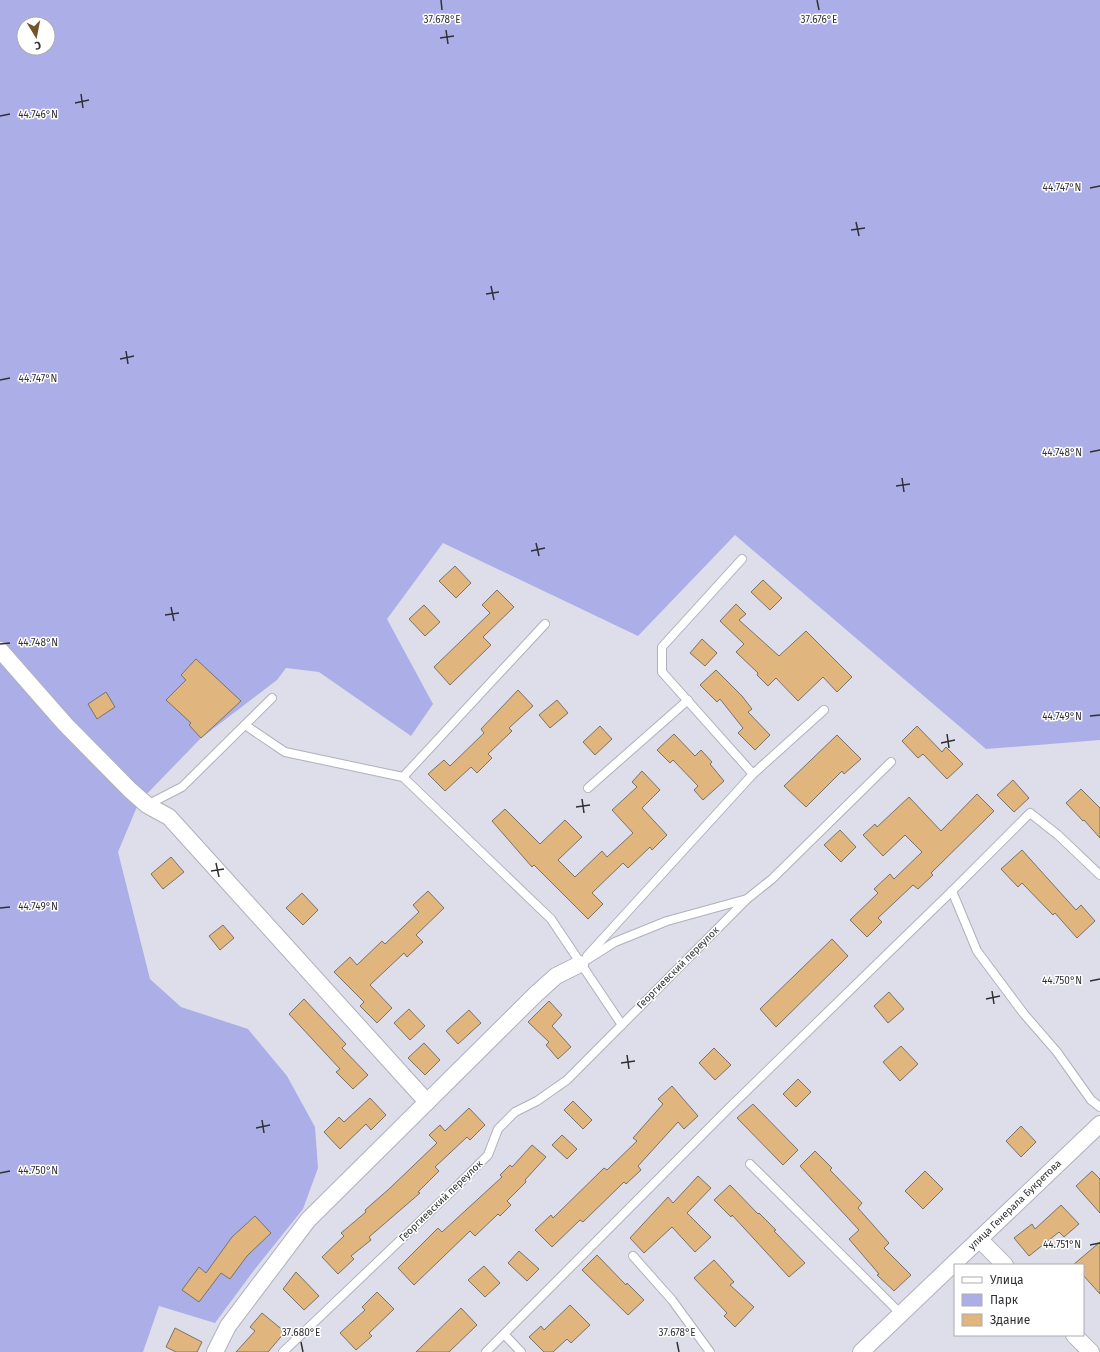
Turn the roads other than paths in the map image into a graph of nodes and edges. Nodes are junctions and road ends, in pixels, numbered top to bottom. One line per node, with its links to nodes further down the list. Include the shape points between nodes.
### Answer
1 (742, 559): 5 (lane, via 662,647 662,672)
2 (545, 624): 10 (lane)
3 (0, 650): 12 (street, via 65,724)
4 (272, 698): 7 (lane)
5 (688, 700): 9 (lane); 11 (lane)
6 (824, 710): 9 (lane)
7 (245, 725): 10 (lane, via 285,752); 12 (lane, via 182,787)
8 (891, 762): 15 (lane, Георгиевский переулок, via 772,879)
9 (753, 774): 16 (lane)
10 (403, 777): 16 (lane, via 551,919)
11 (588, 788)
12 (146, 805): 18 (street, via 169,817)
13 (1100, 875): 14 (lane, via 1030,812)
14 (952, 892): 19 (lane, via 977,950 1091,1100); 26 (lane, via 729,1108)
15 (747, 899): 16 (lane, via 667,921 615,942); 17 (lane, Георгиевский переулок)
16 (580, 964): 17 (lane); 18 (street, via 556,976)
17 (622, 1025): 29 (lane, Георгиевский переулок, via 567,1080 537,1101 515,1112 498,1129 488,1155)
18 (428, 1102): 28 (street, via 308,1220 228,1326)
19 (1100, 1107)
20 (1100, 1124): 22 (street, улица Генерала Букретова)
21 (750, 1164): 25 (lane)
22 (979, 1239): 24 (street); 25 (street, улица Генерала Букретова)
23 (633, 1256): 32 (lane, via 672,1300)
24 (1004, 1264)
25 (901, 1314): 33 (street, улица Генерала Букретова)
26 (504, 1334): 30 (lane); 31 (lane)
27 (1075, 1336): 34 (street)
28 (215, 1352)
29 (283, 1352)
30 (486, 1352)
31 (521, 1352)
32 (710, 1352)
33 (861, 1352)
34 (1091, 1352)

